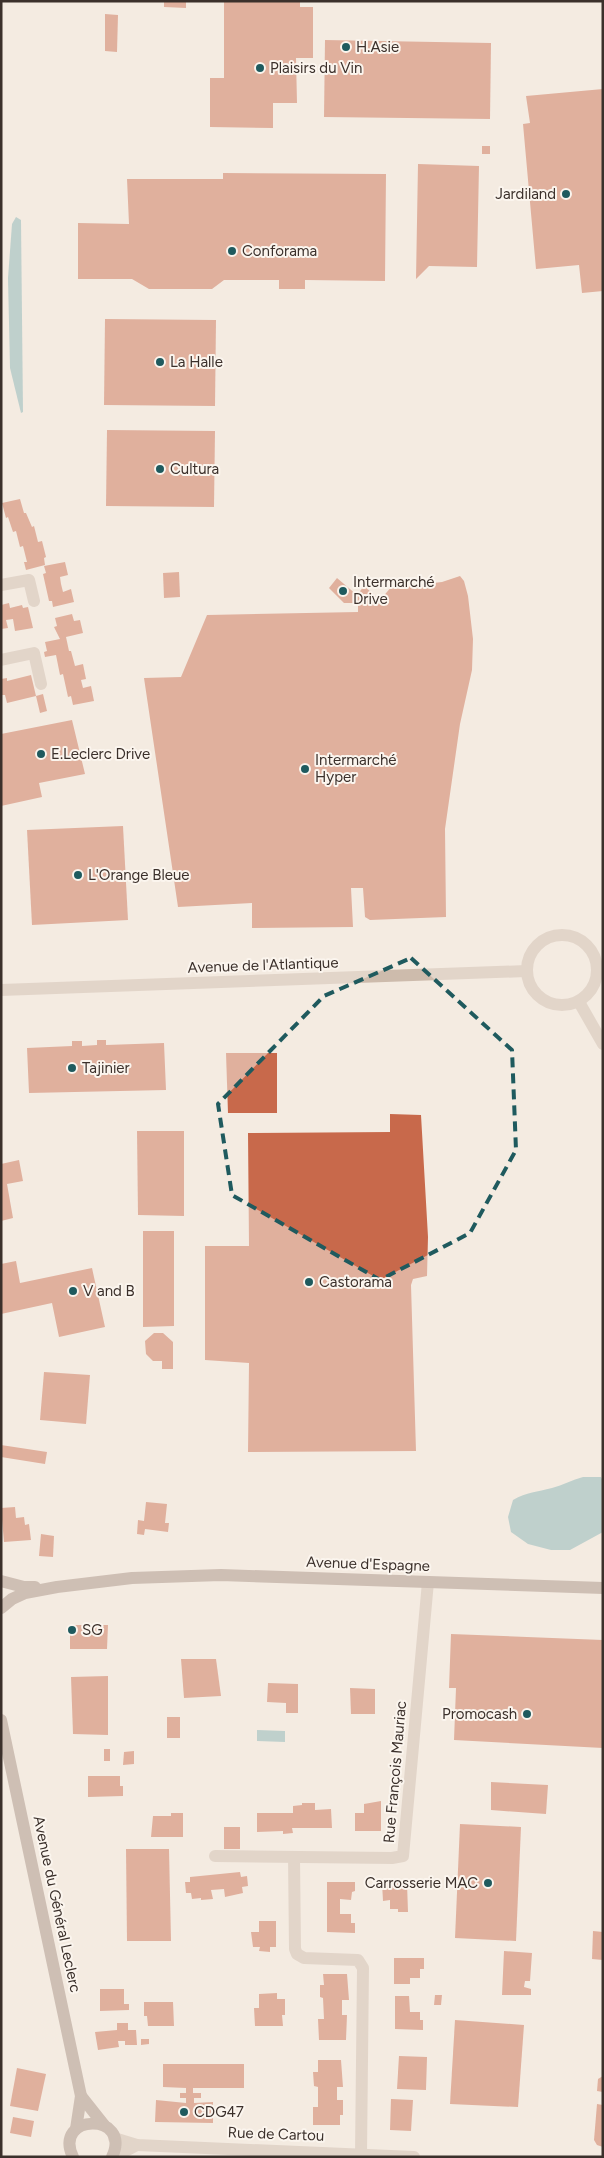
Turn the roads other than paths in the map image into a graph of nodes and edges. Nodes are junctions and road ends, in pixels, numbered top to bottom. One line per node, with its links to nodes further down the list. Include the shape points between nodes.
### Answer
1 (1, 585): 2 (street, via 29,580)
2 (34, 601)
3 (1, 660): 4 (street, via 34,653)
4 (41, 684)
5 (526, 971): 6 (street, via 532,951 544,940 559,934 570,935 588,945); 7 (street, Avenue de l'Atlantique); 8 (street, via 529,983 544,1001 555,1005)
6 (600, 972): 8 (street, via 592,989)
7 (1, 990)
8 (578, 1002): 9 (street)
9 (603, 1044)
10 (1, 1581): 12 (street, via 24,1587)
11 (428, 1582): 12 (street, Avenue d'Espagne, via 221,1575 132,1578); 13 (street, Avenue d'Espagne); 19 (street, Rue François Mauriac, via 403,1856)
12 (58, 1587): 16 (street, via 26,1593)
13 (603, 1588)
14 (1, 1596): 15 (street)
15 (1, 1604)
16 (1, 1608)
17 (1, 1720): 20 (street, Avenue du Général Leclerc)
18 (215, 1856): 19 (street, Rue François Mauriac)
19 (294, 1856): 25 (street, via 297,1954 304,1958 358,1960 363,1968)
20 (81, 2096): 21 (street, Avenue du Général Leclerc); 22 (street, Avenue du Général Leclerc)
21 (104, 2125): 22 (street, via 93,2122); 23 (street, Avenue du Général Leclerc)
22 (76, 2129): 26 (street, Avenue du Général Leclerc, via 70,2142)
23 (114, 2138): 24 (street, Rue de Cartou); 27 (street)
24 (137, 2145): 25 (street, Rue de Cartou); 27 (street, Rue de Cartou)
25 (361, 2154): 28 (street, Rue de Cartou)
26 (73, 2157)
27 (113, 2157)
28 (414, 2157)

